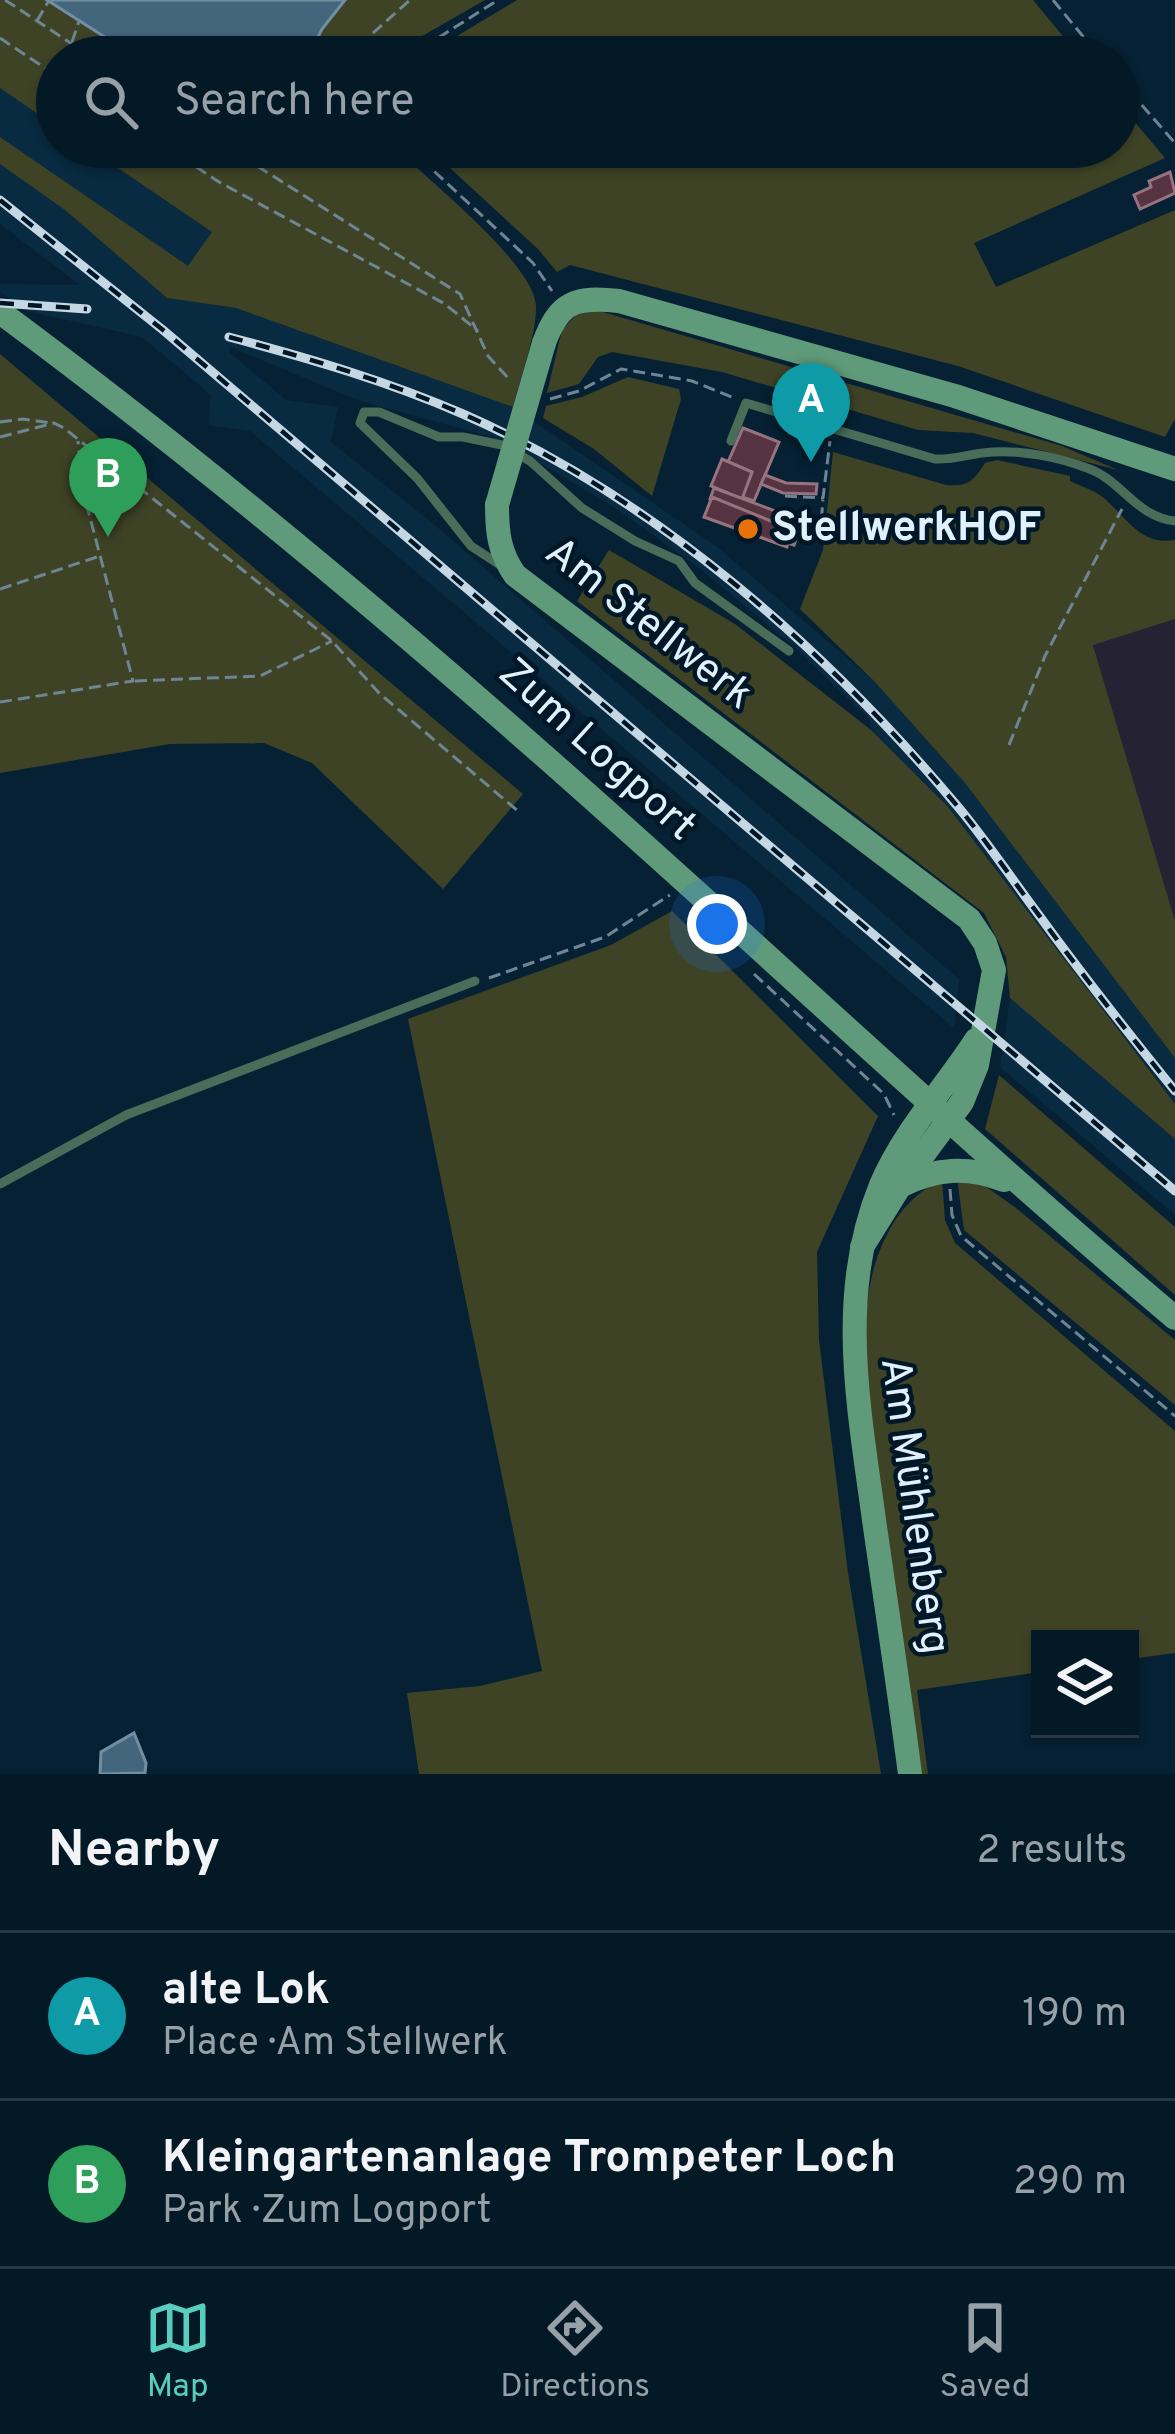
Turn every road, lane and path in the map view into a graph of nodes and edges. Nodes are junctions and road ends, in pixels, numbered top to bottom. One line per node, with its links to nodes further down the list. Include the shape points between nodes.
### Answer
1 (5, 0): 8 (path)
2 (395, 0): 7 (path)
3 (410, 0): 7 (path)
4 (498, 0): 13 (path)
5 (1053, 0): 14 (path)
6 (48, 2): 8 (path)
7 (395, 9): 12 (path)
8 (37, 21): 10 (path)
9 (79, 21): 11 (path)
10 (59, 36)
11 (74, 36)
12 (367, 36)
13 (441, 36)
14 (1083, 36)
15 (0, 38): 16 (path)
16 (36, 62)
17 (1139, 102): 18 (path)
18 (1175, 143)
19 (198, 168): 24 (path, via 445,304)
20 (259, 168): 24 (path, via 460,294)
21 (431, 168): 22 (path, via 533,263)
22 (564, 308): 34 (street, via 619,301 955,396); 41 (street, Am Stellwerk, bridge, via 544,343 497,505 497,534)
23 (0, 312): 53 (street, Zum Logport, via 259,512 435,661)
24 (480, 332): 25 (path, via 488,356)
25 (513, 383)
26 (546, 400): 27 (path, via 621,369 692,381)
27 (746, 404): 32 (lane); 37 (lane, via 935,459 1003,452 1080,465 1110,476)
28 (0, 422): 29 (path)
29 (54, 423): 30 (path); 31 (path)
30 (0, 437)
31 (78, 439): 40 (path); 43 (path)
32 (731, 442)
33 (828, 451): 36 (path)
34 (1175, 470)
35 (785, 496): 36 (path)
36 (823, 498): 39 (path, via 820,535)
37 (1131, 499): 38 (lane); 47 (path, via 1084,576)
38 (1175, 520)
39 (801, 528)
40 (99, 556): 42 (path); 45 (path)
41 (515, 575): 44 (lane, via 471,546 360,423 364,412 516,453 582,508 680,561 695,583); 52 (street, Am Stellwerk, via 968,919 994,970)
42 (0, 589)
43 (332, 641): 45 (path, via 260,676); 48 (path)
44 (789, 652)
45 (133, 681): 46 (path)
46 (0, 702)
47 (1009, 745)
48 (519, 812)
49 (671, 894): 51 (path, via 605,937)
50 (745, 965): 54 (path, via 884,1094)
51 (475, 981): 57 (lane, via 126,1115)
52 (980, 1032): 53 (street, Am Stellwerk); 55 (street, Am Stellwerk, via 970,1087)
53 (927, 1105): 55 (street, Zum Logport); 60 (street, Am Mühlenberg, via 882,1183)
54 (896, 1119)
55 (947, 1122): 58 (street, Zum Logport); 59 (street, Am Mühlenberg)
56 (949, 1170): 58 (street, via 978,1170); 59 (street); 62 (path, via 962,1236)
57 (0, 1184)
58 (1018, 1185): 61 (street, Zum Logport)
59 (900, 1186): 60 (street, Am Mühlenberg)
60 (862, 1247): 63 (street, Am Mühlenberg, via 855,1374)
61 (1175, 1318)
62 (1175, 1416)
63 (910, 1774)

